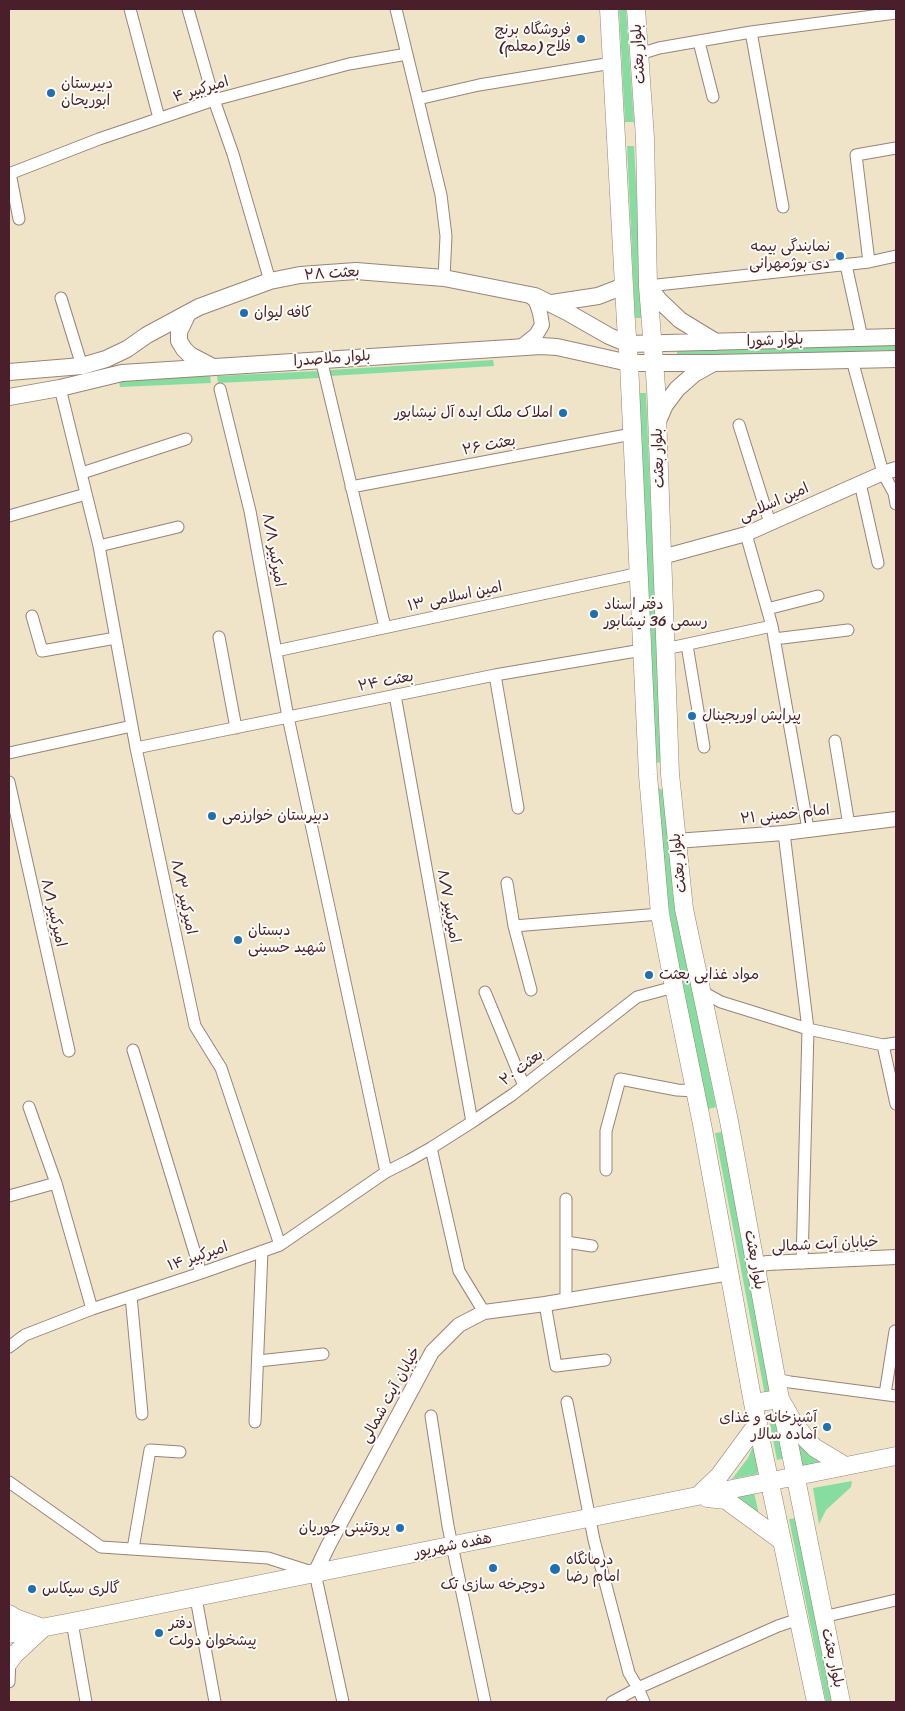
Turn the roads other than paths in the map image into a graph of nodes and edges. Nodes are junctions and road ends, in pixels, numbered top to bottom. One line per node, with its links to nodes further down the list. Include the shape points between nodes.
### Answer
1 (130, 9): 16 (street)
2 (188, 9): 15 (street)
3 (396, 9): 10 (street)
4 (609, 9): 12 (main road, بلوار بعثت)
5 (636, 9): 11 (main road, بلوار بعثت)
6 (896, 13): 7 (street)
7 (864, 14): 8 (street)
8 (751, 32): 9 (street); 21 (street)
9 (699, 42): 11 (street); 13 (street)
10 (407, 54): 14 (street); 15 (street, امیرکبیر ۴, via 349,64)
11 (640, 54): 17 (main road, بلوار بعثت)
12 (612, 63): 14 (street, via 479,85); 18 (main road, بلوار بعثت)
13 (713, 97)
14 (418, 99): 26 (street, via 441,195 446,236)
15 (214, 100): 16 (street, امیرکبیر ۴); 27 (street)
16 (159, 118): 20 (street, امیرکبیر ۴)
17 (645, 138): 18 (main road); 29 (main road, بلوار بعثت)
18 (617, 140): 28 (main road, بلوار بعثت)
19 (896, 148): 24 (street, via 856,156)
20 (9, 173): 22 (street)
21 (783, 207)
22 (19, 219)
23 (896, 256): 24 (street)
24 (869, 262): 25 (street)
25 (846, 265): 29 (street); 35 (street)
26 (444, 278): 27 (main road, بعثت ۲۸, via 356,271); 30 (main road, بعثت ۲۸)
27 (270, 281): 33 (main road, بعثت ۲۸)
28 (624, 286): 32 (main road, via 598,296); 37 (main road, بلوار بعثت)
29 (648, 286): 36 (main road, via 680,320); 38 (main road, بلوار بعثت)
30 (528, 294): 32 (main road, بعثت ۲۸); 39 (street, via 536,301 542,325 536,335)
31 (61, 298): 46 (street)
32 (552, 303): 37 (main road, بعثت ۲۸)
33 (188, 313): 46 (main road, بعثت ۲۸, via 127,349); 47 (main road, via 179,332 179,341 190,355)
34 (896, 337): 35 (main road, بلوار شورا)
35 (862, 338): 36 (main road, بلوار شورا)
36 (718, 343): 38 (main road, بلوار شورا)
37 (628, 344): 38 (main road, بعثت ۲۸); 43 (main road, بلوار بعثت)
38 (654, 344): 44 (main road, بلوار بعثت)
39 (521, 347): 41 (main road, بلوار ملاصدرا); 43 (main road, بلوار ملاصدرا, via 557,347)
40 (896, 359): 42 (main road, بلوار شورا)
41 (321, 360): 47 (main road, بلوار ملاصدرا); 59 (street)
42 (852, 360): 45 (main road, بلوار شورا); 56 (street)
43 (629, 363): 44 (main road, بلوار ملاصدرا); 54 (main road, بلوار بعثت)
44 (655, 363): 45 (main road, بلوار شورا); 52 (main road, بلوار بعثت)
45 (714, 364): 52 (main road, via 694,374 677,389)
46 (82, 366): 48 (main road, بعثت ۲۸)
47 (213, 367): 49 (main road, بلوار ملاصدرا, via 122,373)
48 (12, 372)
49 (60, 388): 51 (main road, بلوار ملاصدرا); 57 (street, امیرکبیر ۸/۳)
50 (220, 390): 82 (street, امیرکبیر ۸/۸, via 250,511)
51 (9, 397)
52 (657, 423): 67 (main road, بلوار بعثت)
53 (739, 425): 63 (street)
54 (625, 436): 59 (street, بعثت ۲۶); 69 (main road, بلوار بعثت)
55 (186, 439): 57 (street)
56 (889, 471): 58 (street, امین اسلامی); 61 (street)
57 (82, 473): 60 (street, امیرکبیر ۸/۳)
58 (860, 483): 63 (street, امین اسلامی); 68 (street)
59 (351, 487): 74 (street)
60 (86, 494): 62 (street); 66 (street, امیرکبیر ۸/۳)
61 (896, 504)
62 (9, 516)
63 (770, 523): 65 (street, امین اسلامی)
64 (178, 527): 66 (street)
65 (746, 534): 67 (street, امین اسلامی); 71 (street)
66 (99, 546): 77 (street, امیرکبیر ۸/۳)
67 (662, 557): 80 (main road, بلوار بعثت)
68 (878, 563)
69 (640, 573): 74 (street, امین اسلامی ۱۳); 81 (main road, بلوار بعثت)
70 (818, 596): 71 (street)
71 (767, 609): 73 (street)
72 (32, 616): 77 (street, via 42,651)
73 (772, 626): 78 (street); 79 (street)
74 (386, 627): 82 (street, امین اسلامی ۱۳)
75 (848, 630): 78 (street)
76 (219, 637): 87 (street)
77 (116, 638): 86 (street, امیرکبیر ۸/۳)
78 (774, 639): 96 (street)
79 (687, 645): 80 (street); 89 (street)
80 (665, 649): 98 (main road, بلوار بعثت)
81 (642, 650): 83 (street, بعثت ۲۴); 100 (main road, بلوار بعثت, via 650,805)
82 (276, 651): 85 (street, امیرکبیر ۸/۸)
83 (495, 675): 84 (street, بعثت ۲۴); 93 (street)
84 (395, 696): 85 (street, بعثت ۲۴); 116 (street, امیرکبیر ۸/۷)
85 (288, 717): 87 (street, بعثت ۲۴); 120 (street, امیرکبیر ۸/۸)
86 (132, 726): 90 (street, امیرکبیر ۸/۳); 91 (street)
87 (236, 728): 90 (street, بعثت ۲۴)
88 (835, 740): 95 (street)
89 (704, 747)
90 (136, 748): 125 (street, امیرکبیر ۸/۳, via 195,1026 221,1068)
91 (9, 754)
92 (9, 782): 110 (street, امیرکبیر ۸/۱)
93 (518, 808)
94 (896, 819): 95 (street, امام خمینی ۲۱)
95 (849, 825): 96 (street, امام خمینی ۲۱)
96 (808, 829): 97 (street, امام خمینی ۲۱)
97 (784, 833): 98 (street, امام خمینی ۲۱); 106 (street)
98 (676, 841): 104 (main road, بلوار بعثت, via 684,908)
99 (507, 883): 101 (street)
100 (660, 914): 101 (street); 102 (main road, بلوار بعثت)
101 (514, 926): 103 (street)
102 (674, 987): 111 (street, بعثت ۲۰, via 637,997); 112 (main road, بلوار بعثت)
103 (531, 990)
104 (701, 991): 106 (street, via 721,1002); 115 (main road, بلوار بعثت)
105 (485, 992): 111 (street)
106 (808, 1029): 108 (street); 129 (street)
107 (896, 1043): 108 (street)
108 (884, 1045): 113 (street)
109 (133, 1050): 131 (street)
110 (69, 1051)
111 (524, 1086): 116 (street, بعثت ۲۰)
112 (695, 1092): 117 (main road, بلوار بعثت); 119 (street, via 620,1079 606,1131)
113 (896, 1104)
114 (29, 1106): 121 (street)
115 (729, 1121): 117 (main road); 130 (main road, بلوار بعثت)
116 (472, 1122): 118 (street, بعثت ۲۰)
117 (702, 1124): 132 (main road, بلوار بعثت)
118 (430, 1148): 120 (street, بعثت ۲۰); 137 (street, via 459,1271)
119 (606, 1170)
120 (386, 1172): 125 (street, امیرکبیر ۱۴)
121 (56, 1183): 122 (street); 136 (street)
122 (9, 1196)
123 (566, 1199): 124 (street)
124 (566, 1242): 126 (street); 134 (street)
125 (280, 1245): 127 (street, امیرکبیر ۱۴)
126 (592, 1246)
127 (262, 1251): 131 (street, امیرکبیر ۱۴); 142 (street)
128 (896, 1257): 129 (street, خیابان آیت شمالی)
129 (802, 1262): 130 (street, خیابان آیت شمالی)
130 (755, 1265): 143 (main road, بلوار بعثت)
131 (201, 1273): 133 (street, امیرکبیر ۱۴)
132 (730, 1273): 134 (street, خیابان آیت شمالی); 147 (main road, بلوار بعثت)
133 (130, 1296): 136 (street, امیرکبیر ۱۴); 148 (street)
134 (566, 1301): 135 (street, خیابان آیت شمالی)
135 (545, 1304): 137 (street, خیابان آیت شمالی); 141 (street, via 556,1366)
136 (92, 1308): 139 (street, امیرکبیر ۱۴, via 25,1335)
137 (484, 1312): 164 (street, خیابان آیت شمالی, via 459,1325 432,1352)
138 (896, 1331): 144 (street)
139 (9, 1347)
140 (322, 1354): 142 (street)
141 (605, 1360)
142 (258, 1361): 150 (street)
143 (776, 1379): 144 (street); 145 (main road, بلوار بعثت)
144 (890, 1395)
145 (780, 1399): 147 (main road); 155 (main road, via 807,1440); 156 (main road, بلوار بعثت)
146 (567, 1402): 160 (street)
147 (753, 1403): 151 (main road, بلوار بعثت)
148 (142, 1414)
149 (431, 1416): 162 (street)
150 (256, 1422)
151 (758, 1423): 158 (main road, بلوار بعثت); 159 (main road, via 719,1476)
152 (180, 1452): 163 (street, via 150,1450)
153 (896, 1456): 155 (main road)
154 (896, 1460): 156 (main road, via 890,1466)
155 (845, 1466): 156 (main road)
156 (797, 1481): 158 (main road, هفده شهریور); 168 (main road, بلوار بعثت)
157 (9, 1482): 163 (street, via 102,1547)
158 (770, 1487): 159 (main road, هفده شهریور); 161 (main road, بلوار بعثت)
159 (697, 1497): 160 (main road, هفده شهریور); 161 (main road, via 726,1500)
160 (590, 1518): 162 (main road, هفده شهریور); 175 (street, via 630,1673)
161 (782, 1541): 169 (main road, بلوار بعثت)
162 (452, 1546): 164 (main road, هفده شهریور); 179 (street)
163 (133, 1549): 164 (street, via 268,1558)
164 (315, 1574): 165 (main road, هفده شهریور); 178 (street)
165 (196, 1598): 170 (main road, هفده شهریور); 177 (street)
166 (896, 1600): 168 (street)
167 (9, 1614): 171 (main road)
168 (823, 1617): 183 (main road, بلوار بعثت)
169 (799, 1620): 175 (street, via 778,1626); 182 (main road, بلوار بعثت)
170 (72, 1622): 171 (main road, هفده شهریور); 176 (street)
171 (43, 1628): 172 (main road, هفده شهریور); 173 (main road)
172 (9, 1634)
173 (9, 1661): 174 (street)
174 (9, 1682)
175 (638, 1688): 180 (street); 181 (street)
176 (86, 1702)
177 (215, 1702)
178 (343, 1702)
179 (485, 1702)
180 (612, 1702)
181 (644, 1702)
182 (816, 1702)
183 (841, 1702)

